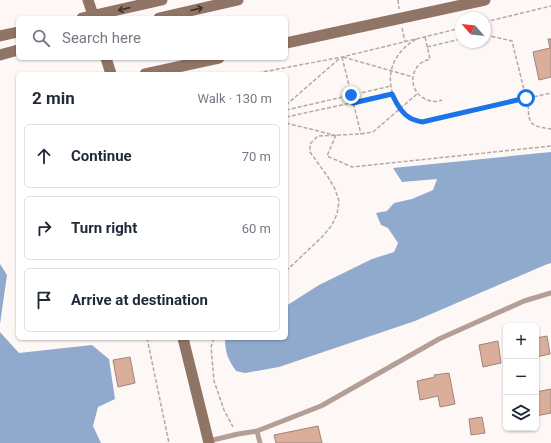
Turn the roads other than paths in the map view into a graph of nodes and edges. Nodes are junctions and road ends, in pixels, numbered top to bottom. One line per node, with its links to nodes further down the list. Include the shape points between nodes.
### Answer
1 (88, 0): 6 (main road)
2 (162, 0): 5 (main road, one-way to 5, bridge)
3 (238, 0): 7 (main road, one-way to 3)
4 (485, 0): 10 (main road)
5 (91, 16)
6 (93, 16)
7 (168, 16)
8 (16, 32): 9 (main road)
9 (0, 36)
10 (288, 43)
11 (16, 50): 12 (main road)
12 (0, 54)
13 (107, 60): 15 (main road)
14 (210, 60): 16 (main road)
15 (110, 72)
16 (154, 72)
17 (551, 293): 19 (lane, via 524,301 439,339 321,406)
18 (184, 340): 20 (main road)
19 (257, 431): 20 (lane); 21 (lane)
20 (209, 442)
21 (260, 443)

